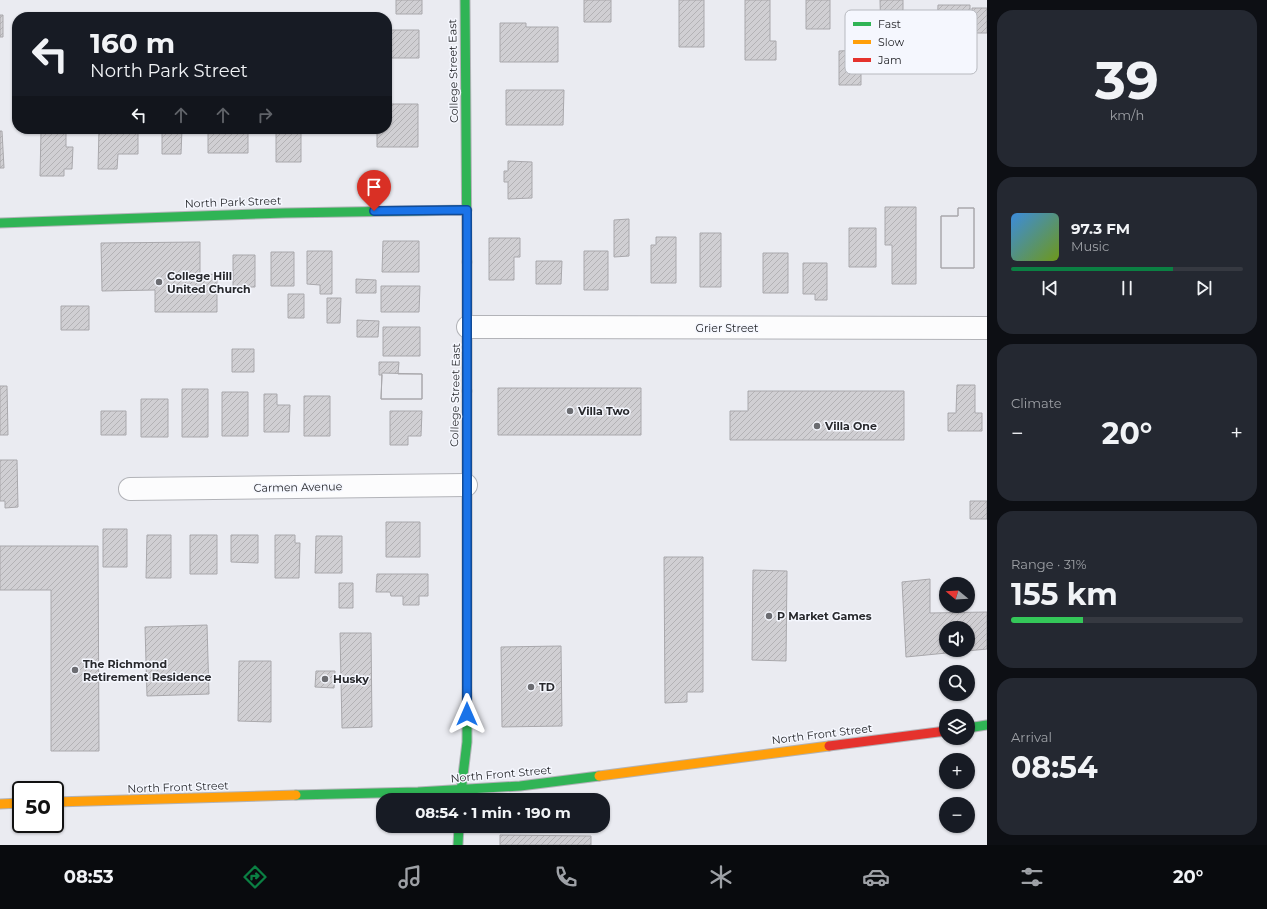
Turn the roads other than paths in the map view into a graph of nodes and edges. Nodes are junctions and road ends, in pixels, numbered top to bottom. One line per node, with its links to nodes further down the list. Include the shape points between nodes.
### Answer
1 (464, 0): 2 (main road, College Street East)
2 (467, 210): 3 (main road, North Park Street, via 285,212); 4 (main road, College Street East)
3 (0, 223)
4 (468, 327): 5 (street, Grier Street); 6 (main road, College Street East)
5 (987, 328)
6 (466, 485): 7 (street, Carmen Avenue); 11 (main road, College Street East, via 467,742)
7 (130, 489)
8 (987, 725): 9 (main road)
9 (975, 727)
10 (939, 731): 11 (main road, North Front Street, via 520,786)
11 (460, 789): 12 (main road, College Street East); 13 (main road, North Front Street)
12 (460, 793)
13 (64, 802)
14 (12, 803): 15 (main road)
15 (0, 804)
16 (459, 833): 17 (main road)
17 (458, 845)

